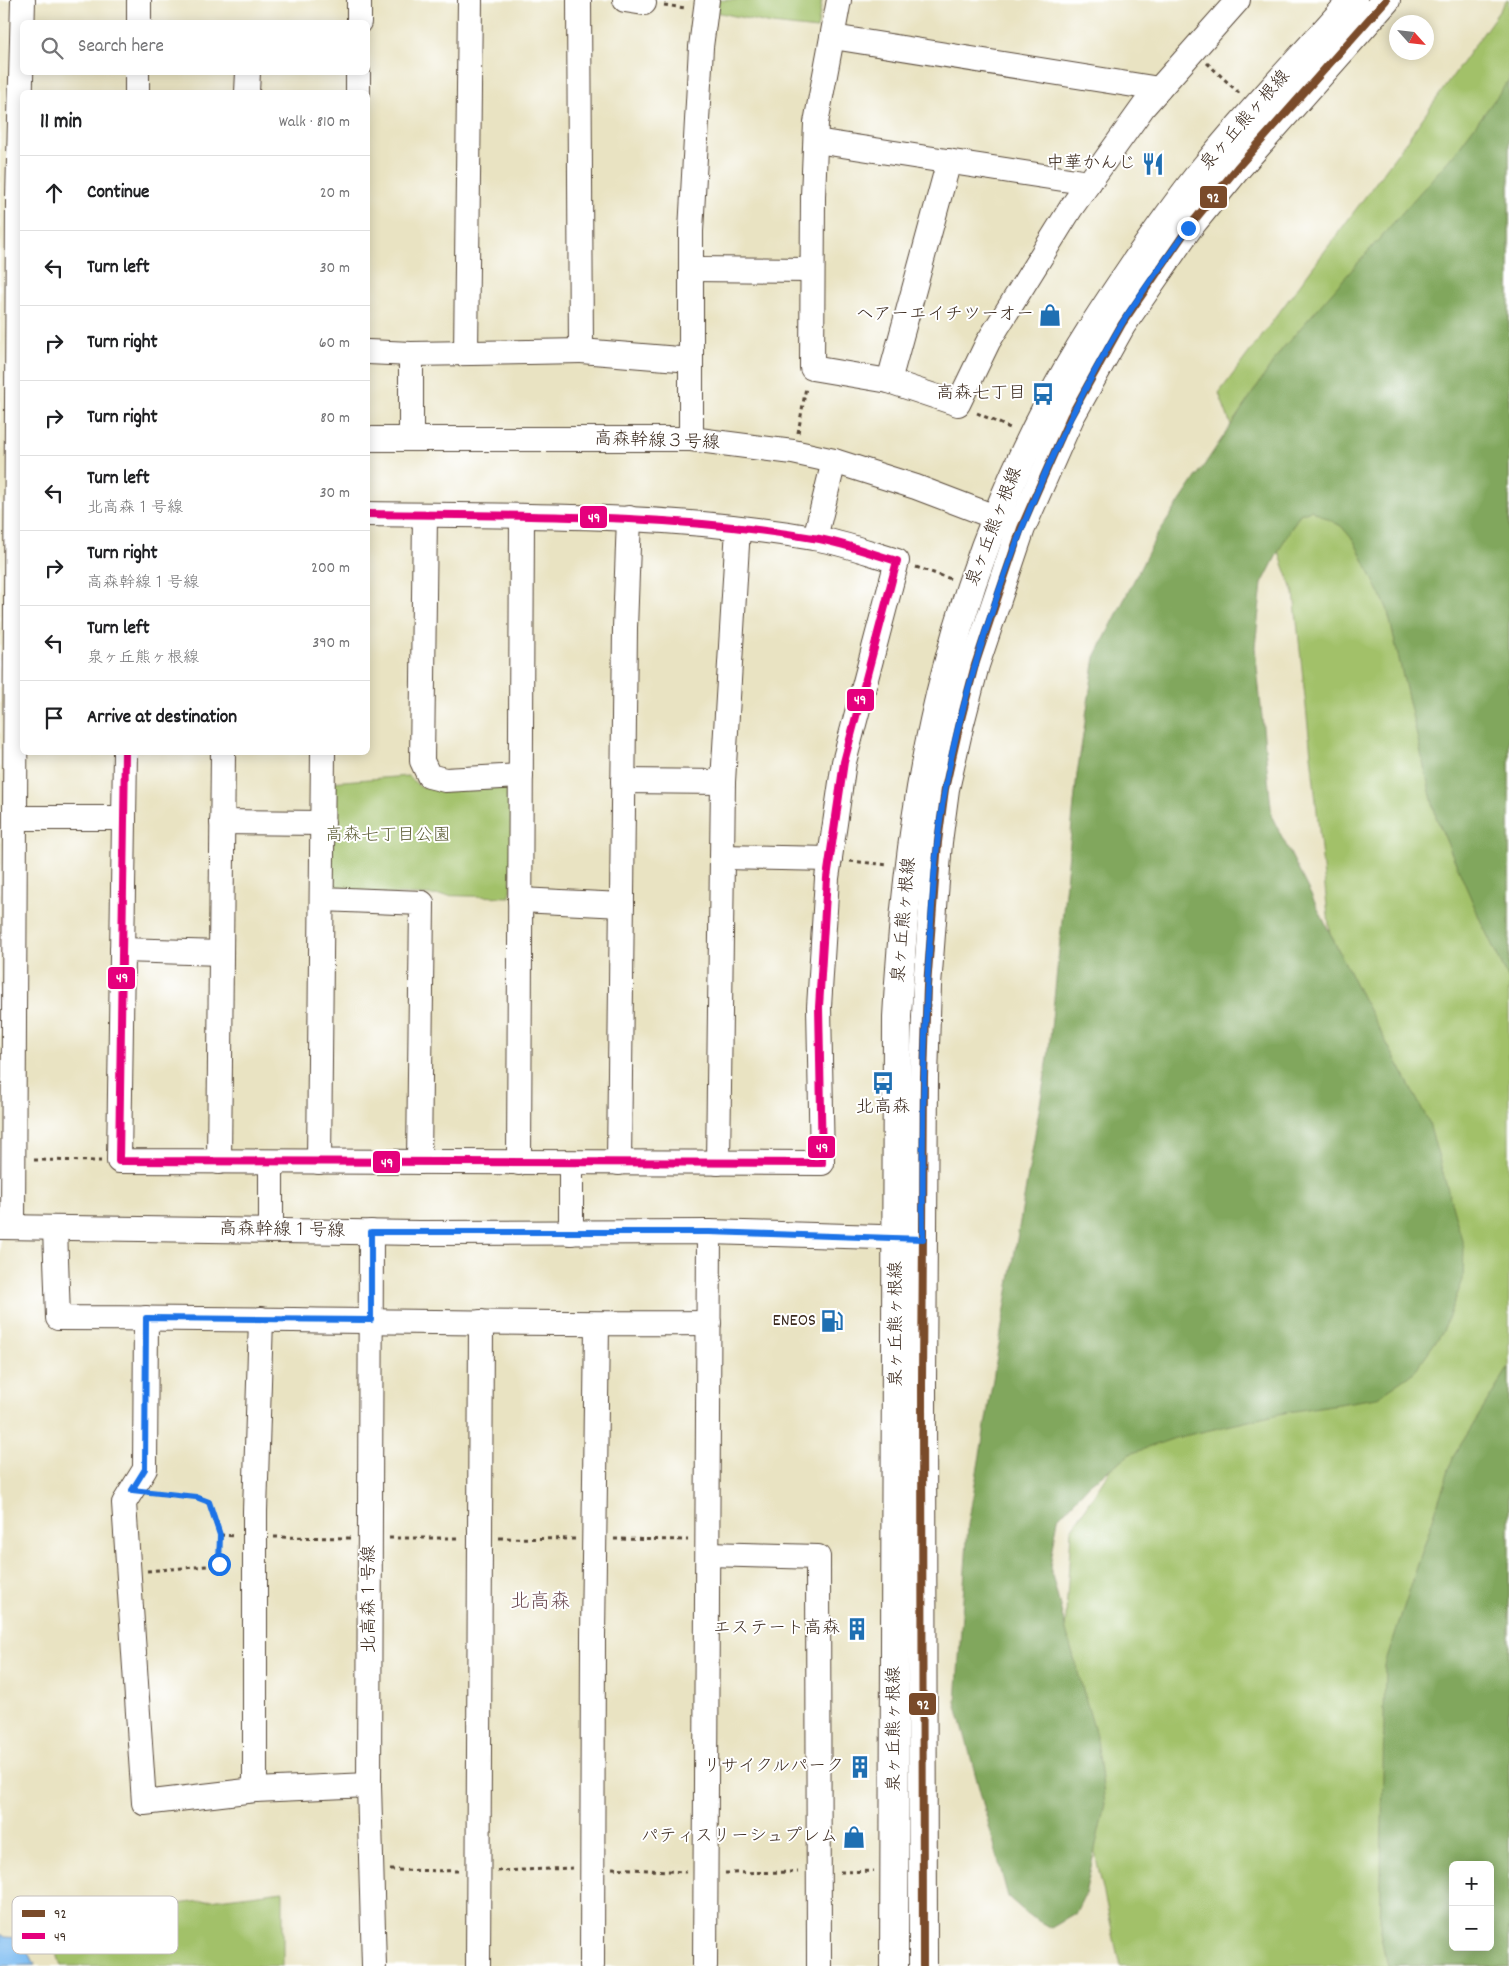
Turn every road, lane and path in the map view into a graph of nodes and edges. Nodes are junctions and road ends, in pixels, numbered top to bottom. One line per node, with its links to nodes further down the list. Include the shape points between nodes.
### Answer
1 (23, 0): 12 (street)
2 (139, 0): 13 (street)
3 (359, 0): 14 (street)
4 (470, 0): 35 (street)
5 (579, 0): 33 (street)
6 (838, 0): 15 (street)
7 (1238, 0): 16 (street)
8 (1353, 0): 53 (main road, 泉ヶ丘熊ヶ根線, via 1208,164 1166,219 1049,401)
9 (1386, 0): 55 (main road, 泉ヶ丘熊ヶ根線, via 1237,168 1188,228 1146,288 1070,417)
10 (634, 1): 11 (path)
11 (707, 5): 31 (street, via 701,47)
12 (23, 20)
13 (139, 20)
14 (359, 20)
15 (833, 37): 21 (street); 27 (street, via 816,122)
16 (1194, 50): 21 (street); 26 (path)
17 (22, 75): 22 (street)
18 (137, 75): 23 (street)
19 (248, 75): 24 (street)
20 (358, 75): 25 (street)
21 (1159, 89): 29 (street)
22 (22, 90)
23 (137, 90)
24 (248, 90)
25 (358, 90)
26 (1243, 97)
27 (816, 141): 28 (street); 32 (street)
28 (949, 161): 29 (street); 39 (street)
29 (1089, 183): 40 (street, via 988,342)
30 (20, 203): 42 (street)
31 (692, 269): 32 (street); 37 (street)
32 (812, 270): 38 (street)
33 (580, 351): 35 (street); 37 (street)
34 (370, 352): 36 (street)
35 (466, 353): 36 (street)
36 (411, 354): 45 (street)
37 (691, 360): 46 (street)
38 (812, 368): 39 (street); 43 (path)
39 (889, 381): 40 (street)
40 (958, 404): 41 (path)
41 (1020, 432)
42 (13, 435): 48 (street)
43 (798, 436)
44 (370, 439): 45 (street, 高森幹線３号線)
45 (411, 439): 46 (street, 高森幹線３号線)
46 (691, 439): 47 (street, 高森幹線３号線, via 792,452)
47 (834, 462): 53 (street, 高森幹線３号線, via 916,487); 56 (street)
48 (20, 511): 59 (street)
49 (370, 514): 50 (street)
50 (424, 515): 51 (street); 63 (street, via 422,761 429,776 445,780)
51 (522, 516): 52 (street); 63 (street)
52 (629, 518): 54 (street); 64 (street)
53 (996, 518): 55 (street, 高森幹線３号線); 95 (main road, 泉ヶ丘熊ヶ根線, via 946,671 923,777 909,868 897,1017)
54 (738, 528): 56 (street); 65 (street)
55 (1021, 528): 95 (main road, 泉ヶ丘熊ヶ根線, via 975,665 945,789 932,903 924,1077)
56 (815, 538): 57 (street)
57 (896, 561): 58 (path); 71 (street, via 844,762)
58 (956, 580)
59 (8, 601): 66 (street)
60 (125, 755): 67 (street)
61 (223, 755): 68 (street)
62 (323, 755): 69 (street)
63 (521, 776): 74 (street)
64 (623, 781): 65 (street); 75 (street)
65 (723, 782): 70 (street)
66 (16, 818): 67 (street); 76 (street)
67 (123, 818): 77 (street)
68 (222, 822): 69 (street); 78 (street)
69 (322, 824): 73 (street)
70 (723, 858): 71 (street); 88 (street)
71 (830, 858): 72 (path); 88 (street, via 819,1007 822,1163)
72 (893, 866)
73 (322, 899): 83 (street); 84 (street, via 422,903)
74 (520, 900): 75 (street); 85 (street)
75 (622, 905): 87 (street)
76 (8, 913): 79 (street)
77 (122, 950): 78 (street); 80 (street)
78 (221, 953): 81 (street)
79 (14, 1159): 80 (path); 89 (street)
80 (119, 1161): 81 (street)
81 (219, 1162): 82 (street)
82 (271, 1162): 83 (street); 91 (street)
83 (319, 1162): 84 (street)
84 (419, 1162): 85 (street)
85 (519, 1163): 86 (street)
86 (571, 1163): 87 (street); 94 (street)
87 (619, 1163): 88 (street)
88 (718, 1163)
89 (7, 1227): 90 (street, 高森幹線１号線)
90 (55, 1228): 91 (street, 高森幹線１号線); 96 (street, via 58,1318)
91 (271, 1231): 92 (street, 高森幹線１号線)
92 (371, 1232): 94 (street, 高森幹線１号線); 98 (street, 北高森１号線)
93 (709, 1232): 94 (street, 高森幹線１号線); 95 (street, 高森幹線１号線); 100 (street)
94 (570, 1233)
95 (910, 1238): 118 (main road, 泉ヶ丘熊ヶ根線); 119 (main road, 泉ヶ丘熊ヶ根線)
96 (146, 1318): 97 (street); 102 (street, via 145,1469)
97 (261, 1319): 98 (street); 106 (street, via 254,1510)
98 (371, 1320): 99 (street); 105 (street, 北高森１号線)
99 (481, 1322): 101 (street); 109 (street)
100 (709, 1323): 101 (street); 103 (street)
101 (597, 1324): 107 (street)
102 (132, 1490): 104 (street, via 124,1503); 104 (path, via 196,1497 209,1502 220,1535 219,1564)
103 (708, 1554): 111 (street, via 818,1556); 112 (street)
104 (129, 1572): 106 (street, via 144,1803)
105 (369, 1785): 106 (street); 108 (street, 北高森１号線)
106 (255, 1790)
107 (592, 1867): 109 (path); 112 (path); 115 (street)
108 (371, 1870): 109 (path); 113 (street, 北高森１号線)
109 (479, 1871): 114 (street)
110 (875, 1871): 111 (path)
111 (819, 1872): 112 (path); 117 (street)
112 (706, 1873): 116 (street)
113 (374, 1966)
114 (478, 1966)
115 (592, 1966)
116 (705, 1966)
117 (819, 1966)
118 (894, 1966)
119 (923, 1966)

